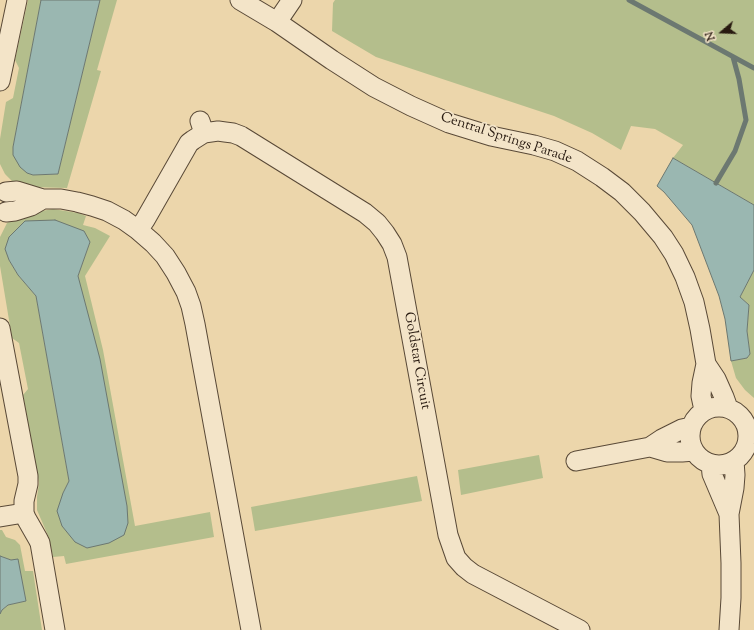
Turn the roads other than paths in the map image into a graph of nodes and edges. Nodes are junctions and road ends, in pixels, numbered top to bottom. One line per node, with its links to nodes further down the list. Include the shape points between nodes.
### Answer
1 (17, 0): 5 (street)
2 (240, 0): 4 (street, Central Springs Parade)
3 (292, 0): 4 (street)
4 (277, 22): 11 (street, Central Springs Parade, via 374,87 411,106 449,123 555,152 577,161 622,192 663,236 674,254 694,302)
5 (0, 81)
6 (3, 188): 7 (street); 8 (street, via 8,198)
7 (43, 199): 8 (street); 9 (street, via 61,199 92,206 107,211)
8 (3, 216)
9 (138, 230): 26 (street, via 165,256 186,292 191,306); 27 (street, Goldstar Circuit, via 189,143 202,127 241,136 365,213 385,233 397,257 448,535 456,558 473,574)
10 (0, 328): 22 (street, via 28,476)
11 (706, 364): 12 (street, Central Springs Parade, via 716,379); 13 (street, Central Springs Parade, via 701,396)
12 (728, 408): 13 (street, via 720,406); 14 (street)
13 (704, 410): 15 (street)
14 (750, 422): 16 (street, via 748,429)
15 (691, 427): 17 (street, via 682,429); 18 (street, via 691,443)
16 (751, 444): 20 (street)
17 (650, 447): 18 (street, via 667,452); 19 (street)
18 (694, 450): 21 (street)
19 (576, 461)
20 (734, 461): 21 (street, via 727,464); 23 (street, via 734,488)
21 (710, 464): 23 (street)
22 (24, 513): 24 (street); 25 (street, via 40,543)
23 (729, 514): 28 (street)
24 (0, 517)
25 (55, 630)
26 (251, 630)
27 (580, 630)
28 (729, 630)

